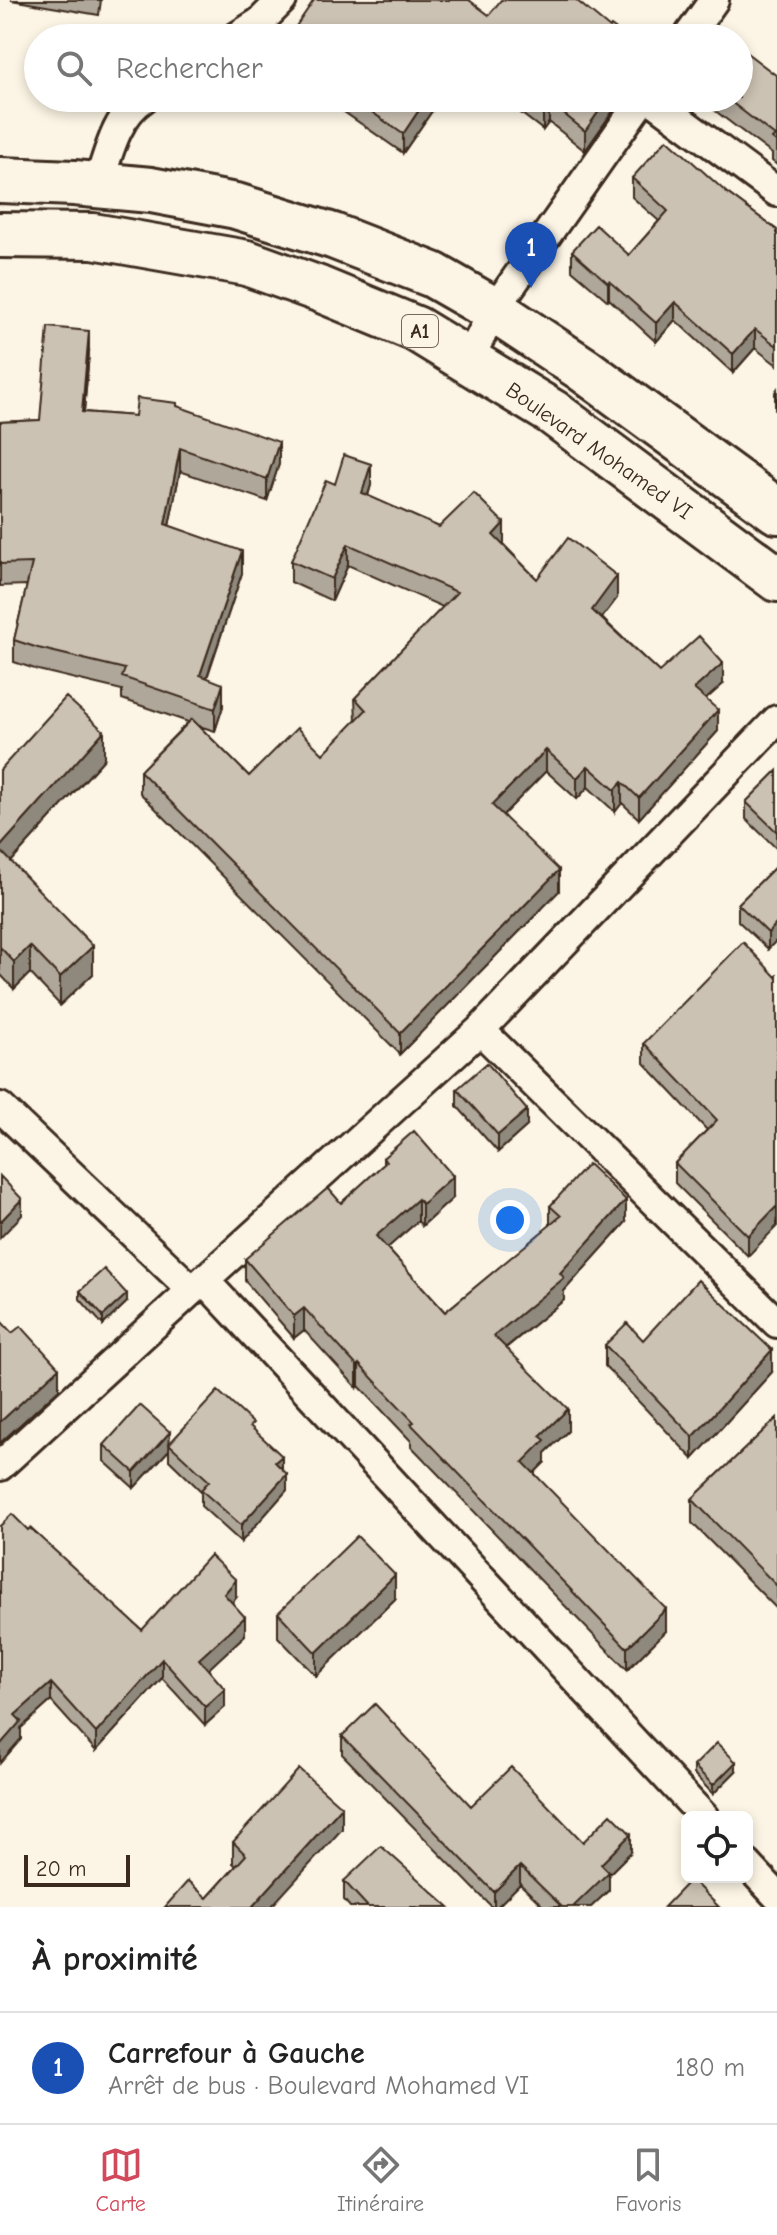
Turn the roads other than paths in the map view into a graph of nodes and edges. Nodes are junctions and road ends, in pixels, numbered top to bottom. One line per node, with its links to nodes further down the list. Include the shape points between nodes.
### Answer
1 (282, 0): 3 (street)
2 (714, 0): 4 (street)
3 (257, 24)
4 (697, 24)
5 (129, 112): 9 (street, via 118,127)
6 (633, 112): 12 (street)
7 (669, 112): 10 (street)
8 (0, 180): 9 (main road, A1)
9 (98, 185): 12 (main road, A1, via 236,206 333,236 433,275)
10 (777, 192)
11 (0, 235): 13 (main road, Boulevard Mohamed VI / A1, via 93,236 247,263 416,329)
12 (494, 310): 13 (street); 14 (main road, A1)
13 (468, 361): 15 (main road, Boulevard Mohamed VI / A1, via 552,412)
14 (777, 511)
15 (777, 579)
16 (777, 720): 17 (street)
17 (480, 1030): 19 (street); 20 (street)
18 (0, 1107): 19 (street)
19 (198, 1285): 21 (street); 22 (street)
20 (777, 1323)
21 (0, 1466)
22 (698, 1811)
23 (753, 1870): 24 (street)
24 (777, 1896)

